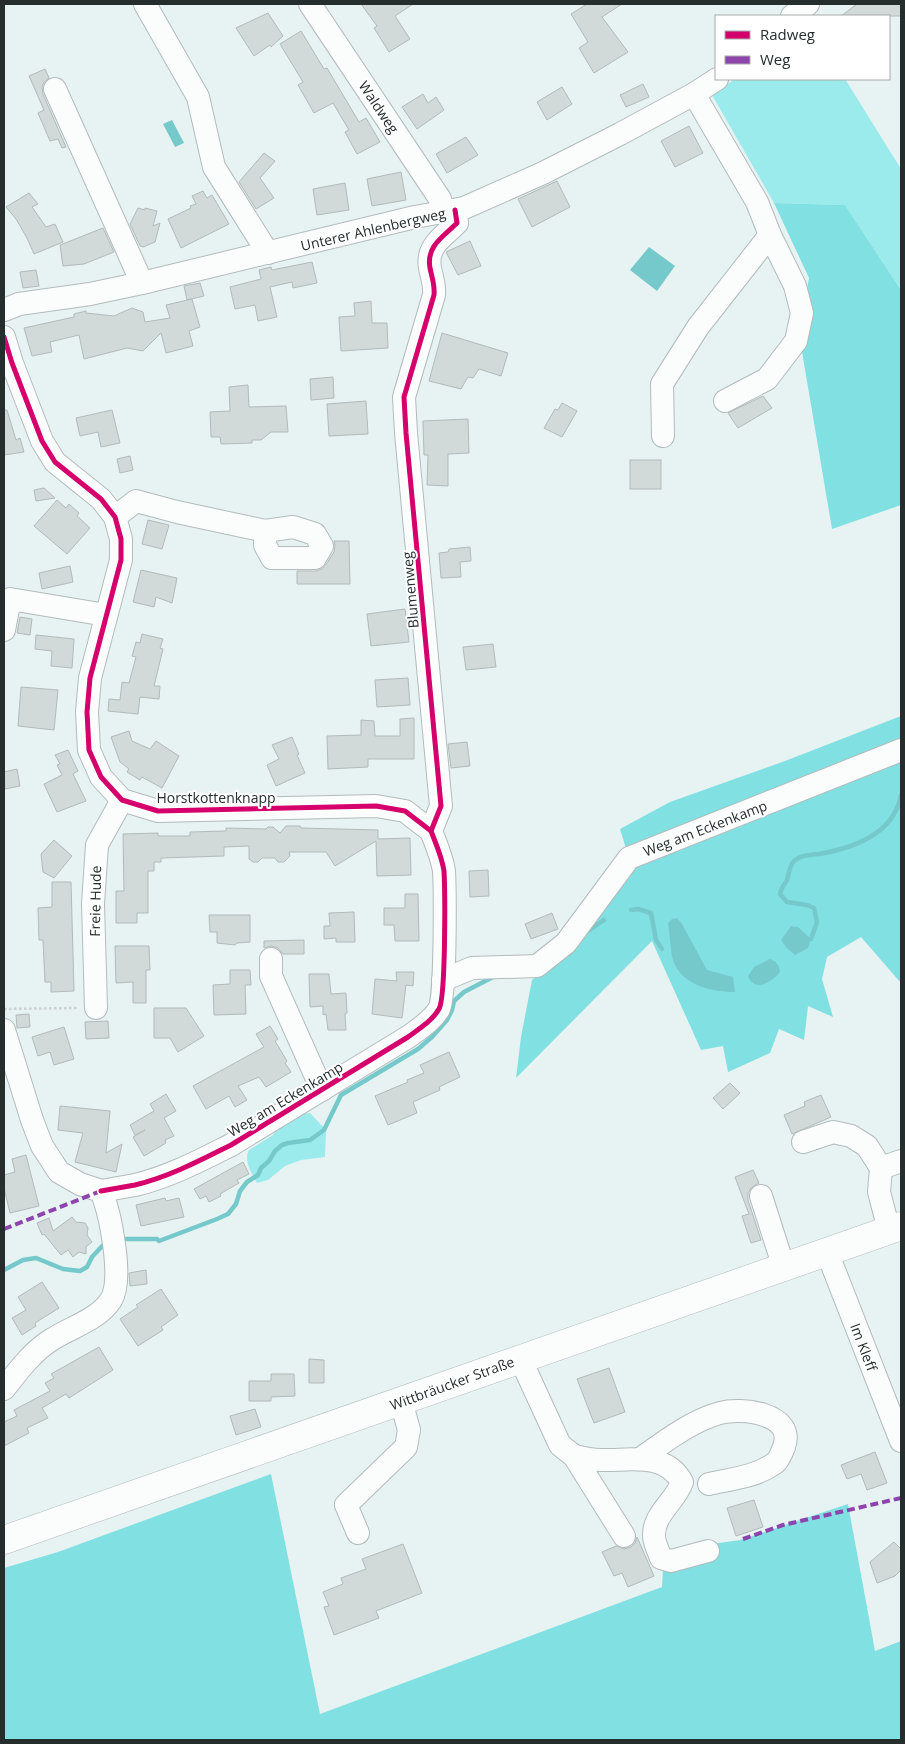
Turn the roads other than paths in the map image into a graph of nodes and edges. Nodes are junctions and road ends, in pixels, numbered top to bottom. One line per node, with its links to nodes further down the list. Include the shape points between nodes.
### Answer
1 (145, 4): 10 (street, via 198,97 214,167)
2 (310, 4): 8 (street, Waldweg)
3 (808, 4): 4 (street)
4 (793, 15)
5 (715, 80): 7 (street, Unterer Ahlenbergweg)
6 (55, 89): 11 (street)
7 (694, 94): 8 (street, Unterer Ahlenbergweg, via 543,173 479,203); 9 (street, via 757,202)
8 (449, 211): 10 (street, Unterer Ahlenbergweg); 22 (street, Blumenweg, via 457,224 429,255 434,295 404,397 441,806)
9 (770, 235): 14 (street, via 795,286 802,313 796,342 767,379); 15 (street, via 698,327 662,384)
10 (268, 253): 11 (street, Unterer Ahlenbergweg)
11 (142, 283): 12 (street, Unterer Ahlenbergweg, via 19,304)
12 (4, 310)
13 (4, 337): 16 (street, via 42,441 55,462 100,499)
14 (725, 401)
15 (664, 436)
16 (115, 517): 17 (street, via 136,501); 18 (street, via 121,538 121,560)
17 (266, 531)
18 (106, 615): 19 (street, via 10,599); 21 (street, via 90,678 86,712 89,750 101,776)
19 (4, 630)
20 (901, 750): 24 (street, Weg am Eckenkamp, via 629,858 566,943 537,966 472,968)
21 (122, 800): 22 (street, Horstkottenknapp, via 158,810 376,806 406,811); 25 (street, Freie Hude, via 96,846 93,904)
22 (431, 831): 24 (street, via 444,870)
23 (271, 959): 28 (street, via 271,976)
24 (443, 980): 28 (street, Weg am Eckenkamp, via 440,1007 428,1022)
25 (96, 1008)
26 (4, 1030): 27 (street)
27 (11, 1080): 31 (street, via 42,1146 59,1172)
28 (322, 1090): 31 (street, Weg am Eckenkamp, via 202,1160 137,1184)
29 (803, 1142): 30 (street, via 833,1132 851,1136)
30 (891, 1164): 33 (street, via 879,1192)
31 (101, 1191): 37 (street, via 112,1226 115,1251 116,1277 112,1298 100,1312 51,1340 27,1360)
32 (761, 1196): 35 (street)
33 (895, 1228): 34 (main road, Wittbräucker Straße)
34 (828, 1252): 35 (main road, Wittbräucker Straße); 39 (street, Im Kleff)
35 (784, 1268): 36 (main road, Wittbräucker Straße)
36 (520, 1358): 38 (main road, Wittbräucker Straße); 40 (street, via 560,1445)
37 (4, 1389)
38 (401, 1401): 43 (street, via 409,1430 406,1447 346,1505); 45 (main road, Wittbräucker Straße)
39 (901, 1441)
40 (574, 1456): 41 (street, via 600,1460); 44 (street)
41 (640, 1459): 42 (street, via 681,1432 719,1413 748,1410 760,1413 777,1422 785,1432 786,1442 776,1462 757,1473); 46 (street, via 677,1472 682,1482 656,1524 654,1538 662,1558 671,1561)
42 (709, 1484)
43 (358, 1533)
44 (624, 1536)
45 (4, 1540)
46 (708, 1550)

